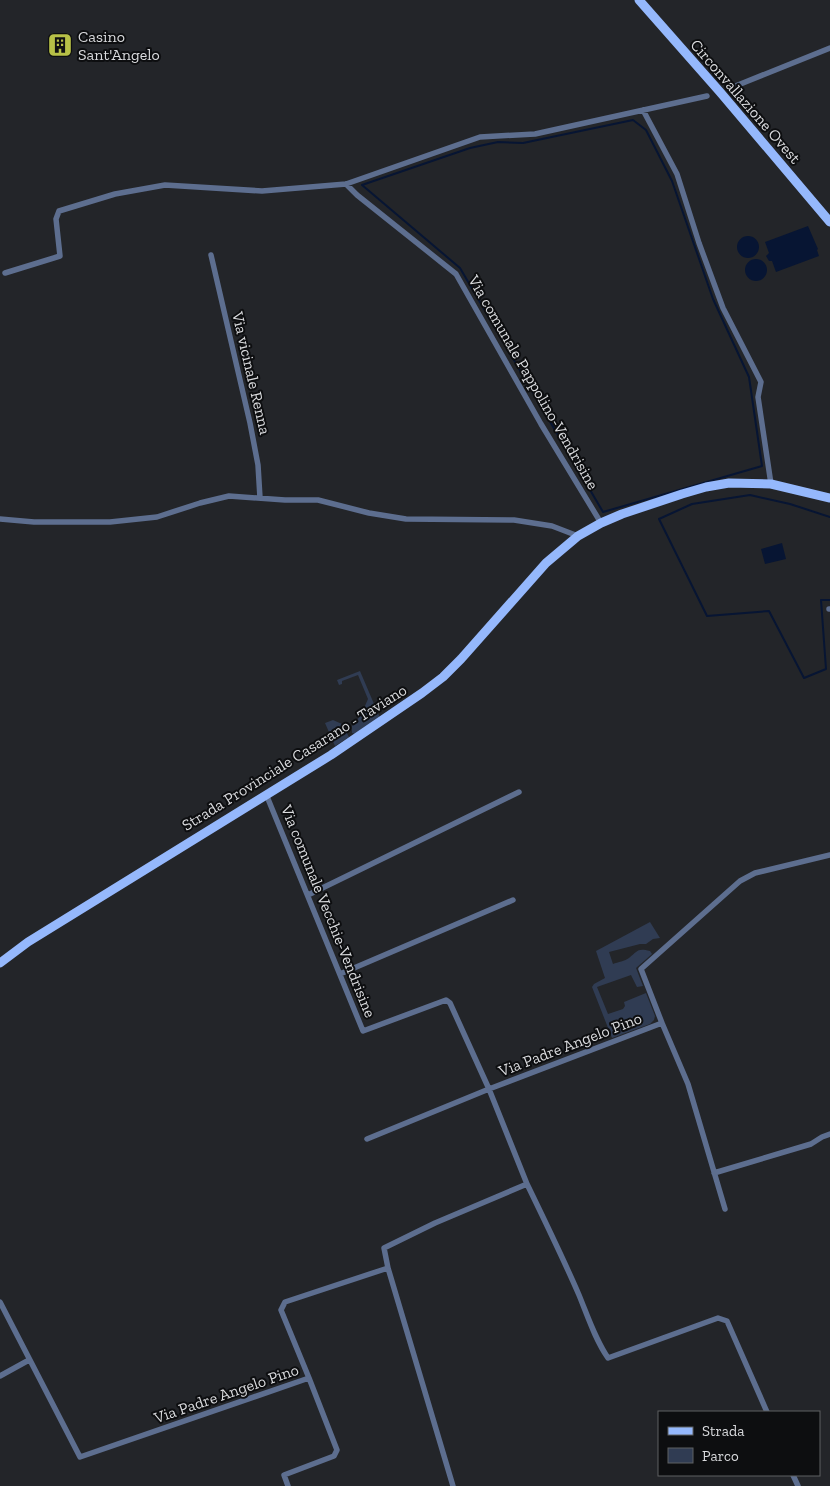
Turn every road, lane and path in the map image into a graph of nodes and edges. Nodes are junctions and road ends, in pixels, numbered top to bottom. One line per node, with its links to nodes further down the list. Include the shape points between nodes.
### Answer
1 (639, 0): 7 (main road, Circonvallazione Ovest)
2 (830, 48): 3 (street)
3 (733, 87)
4 (707, 96): 5 (street)
5 (643, 110): 6 (street, via 535,134 480,137); 10 (street, via 677,174 724,308 762,382 758,397)
6 (346, 184): 9 (street, via 262,191 165,185 115,194 59,211 56,219 60,256); 14 (street, Via comunale Pappolino-Vendrisine, via 456,274)
7 (830, 222)
8 (211, 255): 11 (street, Via vicinale Renna, via 250,423)
9 (5, 273)
10 (771, 484): 12 (main road, Strada Provinciale Casarano - Taviano); 14 (main road, Strada Provinciale Casarano - Taviano, via 729,483 706,487)
11 (260, 498): 13 (street, via 229,496 157,517 110,522 34,522); 15 (street, via 318,500 406,519 514,520 552,526)
12 (830, 498)
13 (0, 518)
14 (601, 523): 15 (main road, Strada Provinciale Casarano - Taviano)
15 (578, 536): 17 (main road, Strada Provinciale Casarano - Taviano, via 546,563 443,677 392,715)
16 (519, 792): 19 (street)
17 (266, 794): 19 (street, Via comunale Vecchie-Vendrisine); 21 (main road, Strada Provinciale Casarano - Taviano)
18 (830, 855): 23 (street, Via Padre Angelo Pino, via 755,873 740,881 641,969)
19 (308, 895): 22 (street, Via comunale Vecchie-Vendrisine)
20 (513, 900): 22 (street)
21 (0, 962)
22 (340, 974): 24 (street, Via comunale Vecchie-Vendrisine, via 363,1031 446,1000 450,1003)
23 (662, 1023): 24 (street, Via Padre Angelo Pino); 27 (street, via 688,1084)
24 (489, 1089): 26 (street); 28 (street, Via Padre Angelo Pino)
25 (830, 1134): 27 (street, via 811,1144)
26 (366, 1139)
27 (714, 1173): 29 (street)
28 (527, 1184): 30 (street, via 384,1248); 35 (street, Via Padre Angelo Pino, via 556,1243 598,1344 608,1358 718,1318 727,1321)
29 (725, 1209)
30 (388, 1268): 34 (street, Via Padre Angelo Pino, via 285,1302 281,1310); 37 (street)
31 (0, 1302): 32 (street, Via Padre Angelo Pino)
32 (29, 1360): 33 (street); 34 (street, Via Padre Angelo Pino, via 80,1457)
33 (0, 1376)
34 (310, 1378): 36 (street, via 337,1450 334,1456 284,1475)
35 (767, 1411)
36 (288, 1486)
37 (453, 1486)

